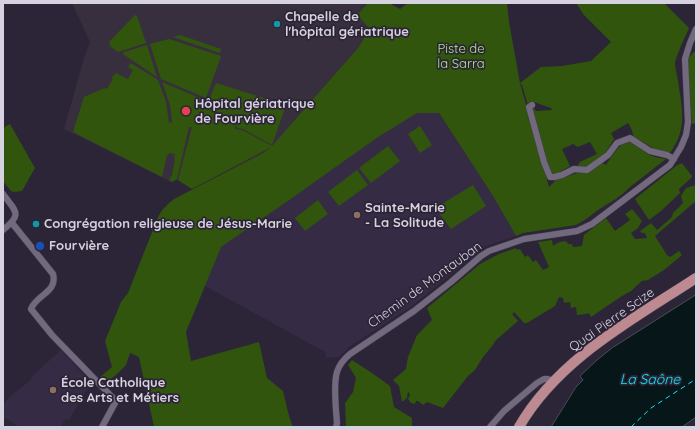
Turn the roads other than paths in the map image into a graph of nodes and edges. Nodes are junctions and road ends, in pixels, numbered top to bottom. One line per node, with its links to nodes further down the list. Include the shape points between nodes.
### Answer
1 (696, 29): 3 (street, Chemin de Montauban, via 685,59 688,122 684,140)
2 (532, 105): 3 (street, via 529,107 530,114 550,177 574,169 587,170 608,155 617,143 630,138 650,151)
3 (674, 159): 10 (street, Chemin de Montauban, via 670,165 582,229 570,233 524,238 489,251 414,311 350,354 341,363 337,372)
4 (3, 194): 5 (street, via 15,211 16,216)
5 (12, 223): 6 (street); 9 (street, via 53,274 52,287 33,304 31,309 114,399 115,403)
6 (3, 230)
7 (696, 278): 8 (main road, Quai Pierre Scize, via 601,340)
8 (553, 381): 11 (street, via 544,379 537,383 504,411); 12 (main road, Quai Pierre Scize)
9 (102, 427)
10 (336, 427)
11 (490, 427)
12 (519, 427)

